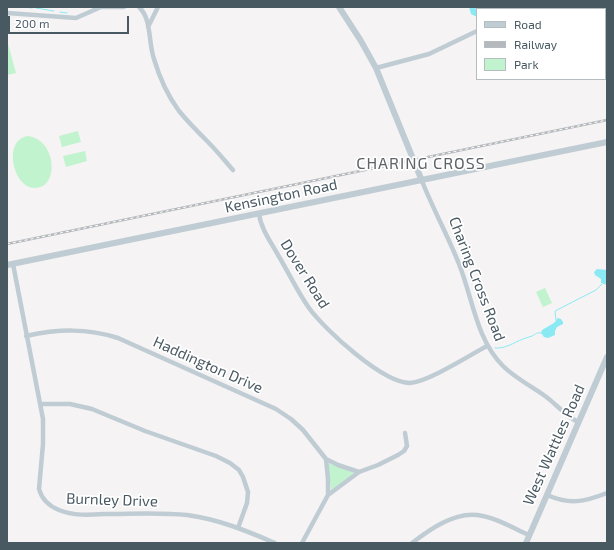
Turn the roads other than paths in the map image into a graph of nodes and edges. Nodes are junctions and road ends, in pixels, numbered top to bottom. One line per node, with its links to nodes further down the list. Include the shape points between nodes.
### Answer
1 (101, 7): 2 (street); 6 (street, via 76,18)
2 (124, 7)
3 (139, 7): 7 (street, via 145,13)
4 (158, 7): 7 (street)
5 (339, 7): 9 (street, Charing Cross Road)
6 (7, 13)
7 (148, 27): 11 (street, via 154,59 173,101 189,123)
8 (476, 31): 9 (street, via 429,54)
9 (376, 68): 12 (street, Charing Cross Road)
10 (607, 142): 12 (street, Kensington Road)
11 (233, 170)
12 (422, 181): 13 (street, Kensington Road); 16 (street, Charing Cross Road, via 455,253)
13 (259, 214): 14 (street, Kensington Road); 16 (street, Dover Road, via 260,222 270,241 302,298 315,315 364,360 389,376 406,382 419,381)
14 (10, 264): 15 (street, Burnley Drive)
15 (26, 336): 18 (street, Burnley Drive); 21 (street, Haddington Drive, via 75,330 118,338 285,414 307,434)
16 (487, 346): 19 (street, Charing Cross Road, via 509,372)
17 (607, 356): 19 (street, West Wattles Road)
18 (41, 404): 26 (street, via 70,404 92,409 230,463 244,477 248,492); 26 (street, Burnley Drive, via 43,439 39,489 43,499 52,507 68,513 82,514 186,515)
19 (578, 422): 25 (street, West Wattles Road)
20 (405, 433): 22 (street, via 407,446 402,453)
21 (326, 459): 22 (street, Haddington Drive); 24 (street)
22 (359, 472): 24 (street)
23 (607, 493): 25 (street, via 574,502)
24 (328, 495): 29 (street)
25 (547, 495): 27 (street, West Wattles Road)
26 (238, 528): 28 (street, Burnley Drive)
27 (529, 534): 30 (street, via 488,518 468,515 443,524); 31 (street, West Wattles Road)
28 (275, 543)
29 (302, 543)
30 (412, 543)
31 (526, 543)

